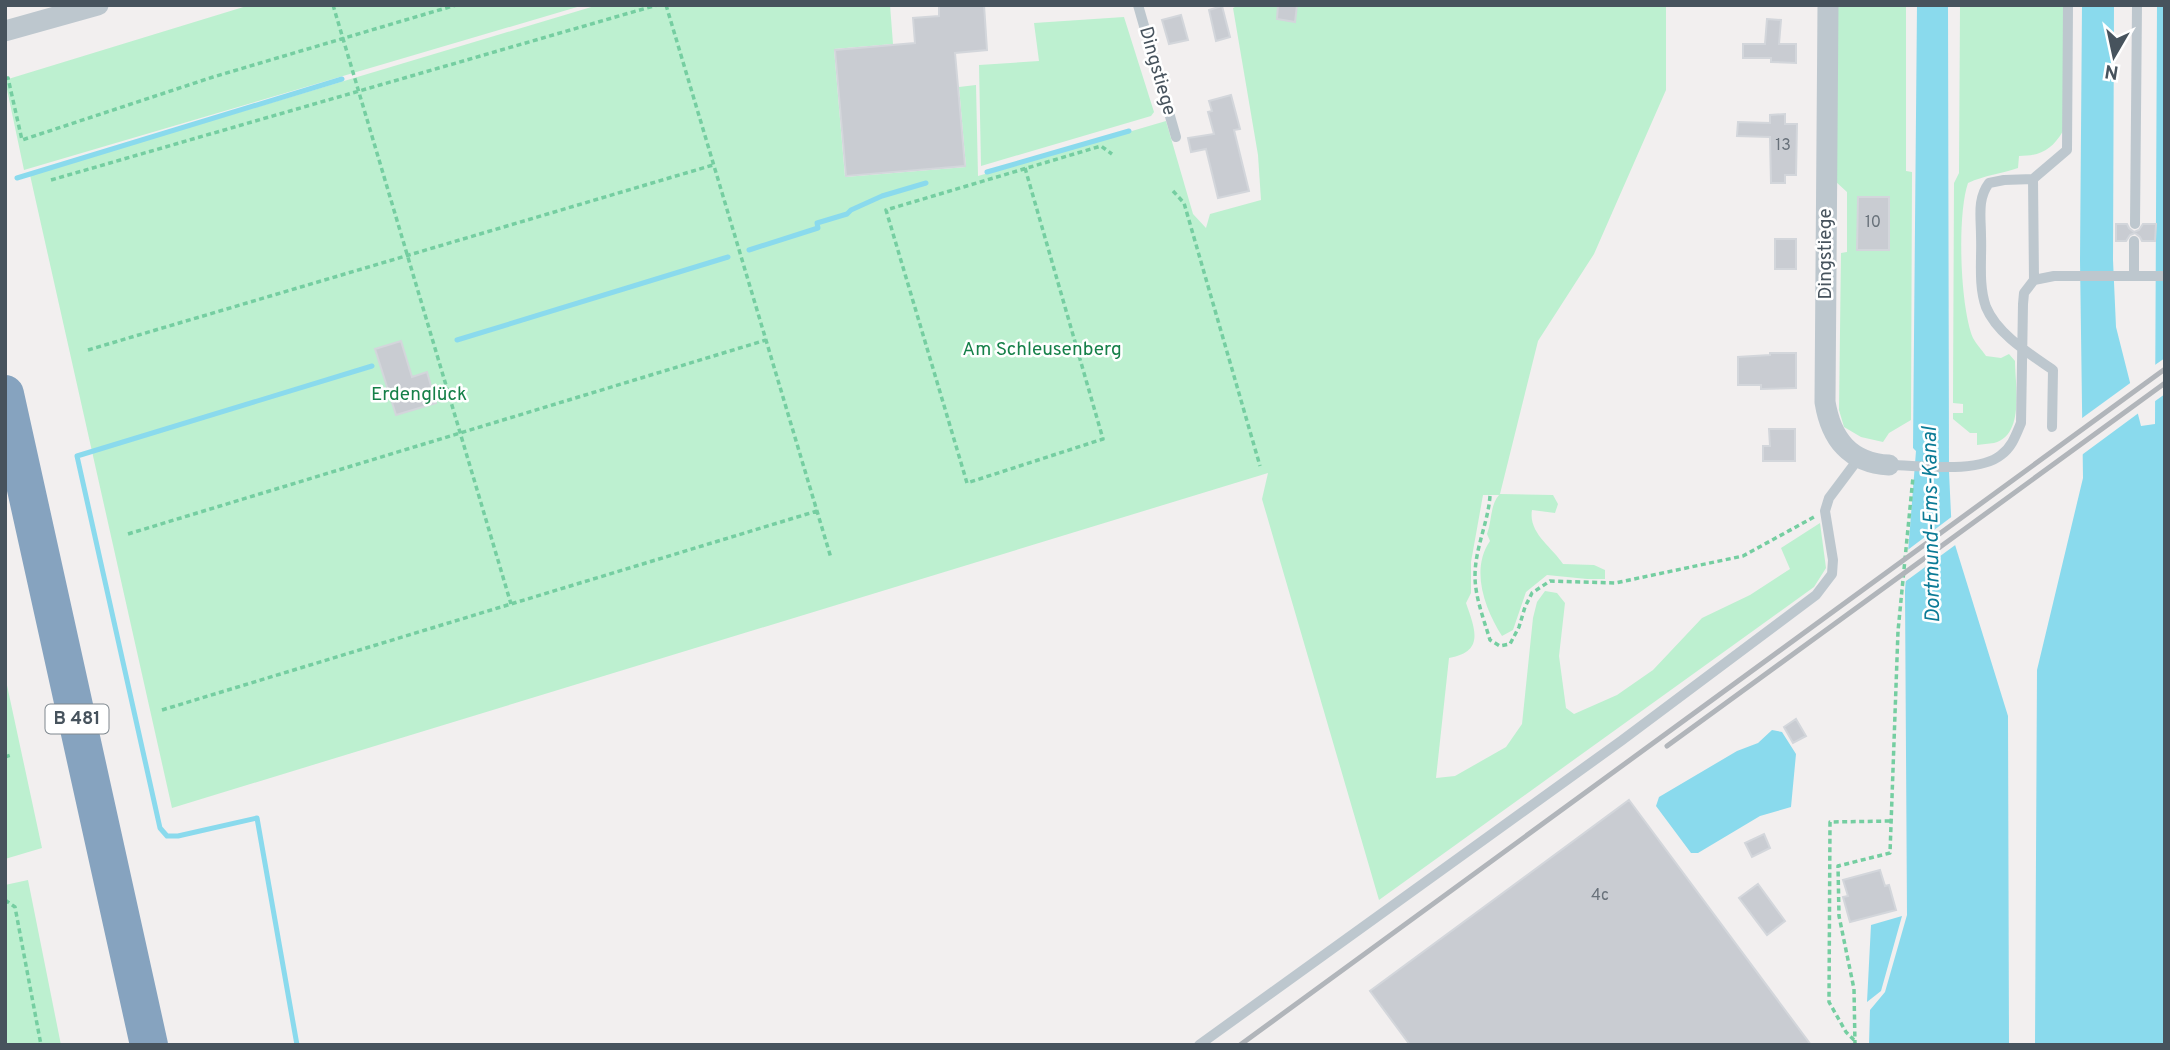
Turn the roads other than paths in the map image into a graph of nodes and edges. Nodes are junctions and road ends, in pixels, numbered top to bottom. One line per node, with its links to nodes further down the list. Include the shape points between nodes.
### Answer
1 (98, 5): 6 (street)
2 (1139, 5): 7 (lane, Dingstiege)
3 (1828, 5): 16 (street, Dingstiege, via 1825,402 1833,432)
4 (2068, 5): 8 (lane, via 2067,150)
5 (2137, 5): 9 (lane)
6 (5, 31)
7 (1176, 137)
8 (2033, 179): 13 (lane); 15 (lane, via 1989,183 1984,191 1982,289 1996,323 2053,370)
9 (2134, 224)
10 (2134, 241): 11 (lane)
11 (2134, 276): 12 (lane); 13 (lane)
12 (2160, 276)
13 (2034, 279): 17 (lane, via 2024,293 2021,423 2004,454 1975,465 1914,471)
14 (5, 394): 18 (highway, B 481)
15 (2053, 427)
16 (1859, 458): 17 (street); 19 (lane, via 1829,498 1825,511 1832,574 1816,595)
17 (1889, 465)
18 (149, 1045)
19 (1199, 1045)

